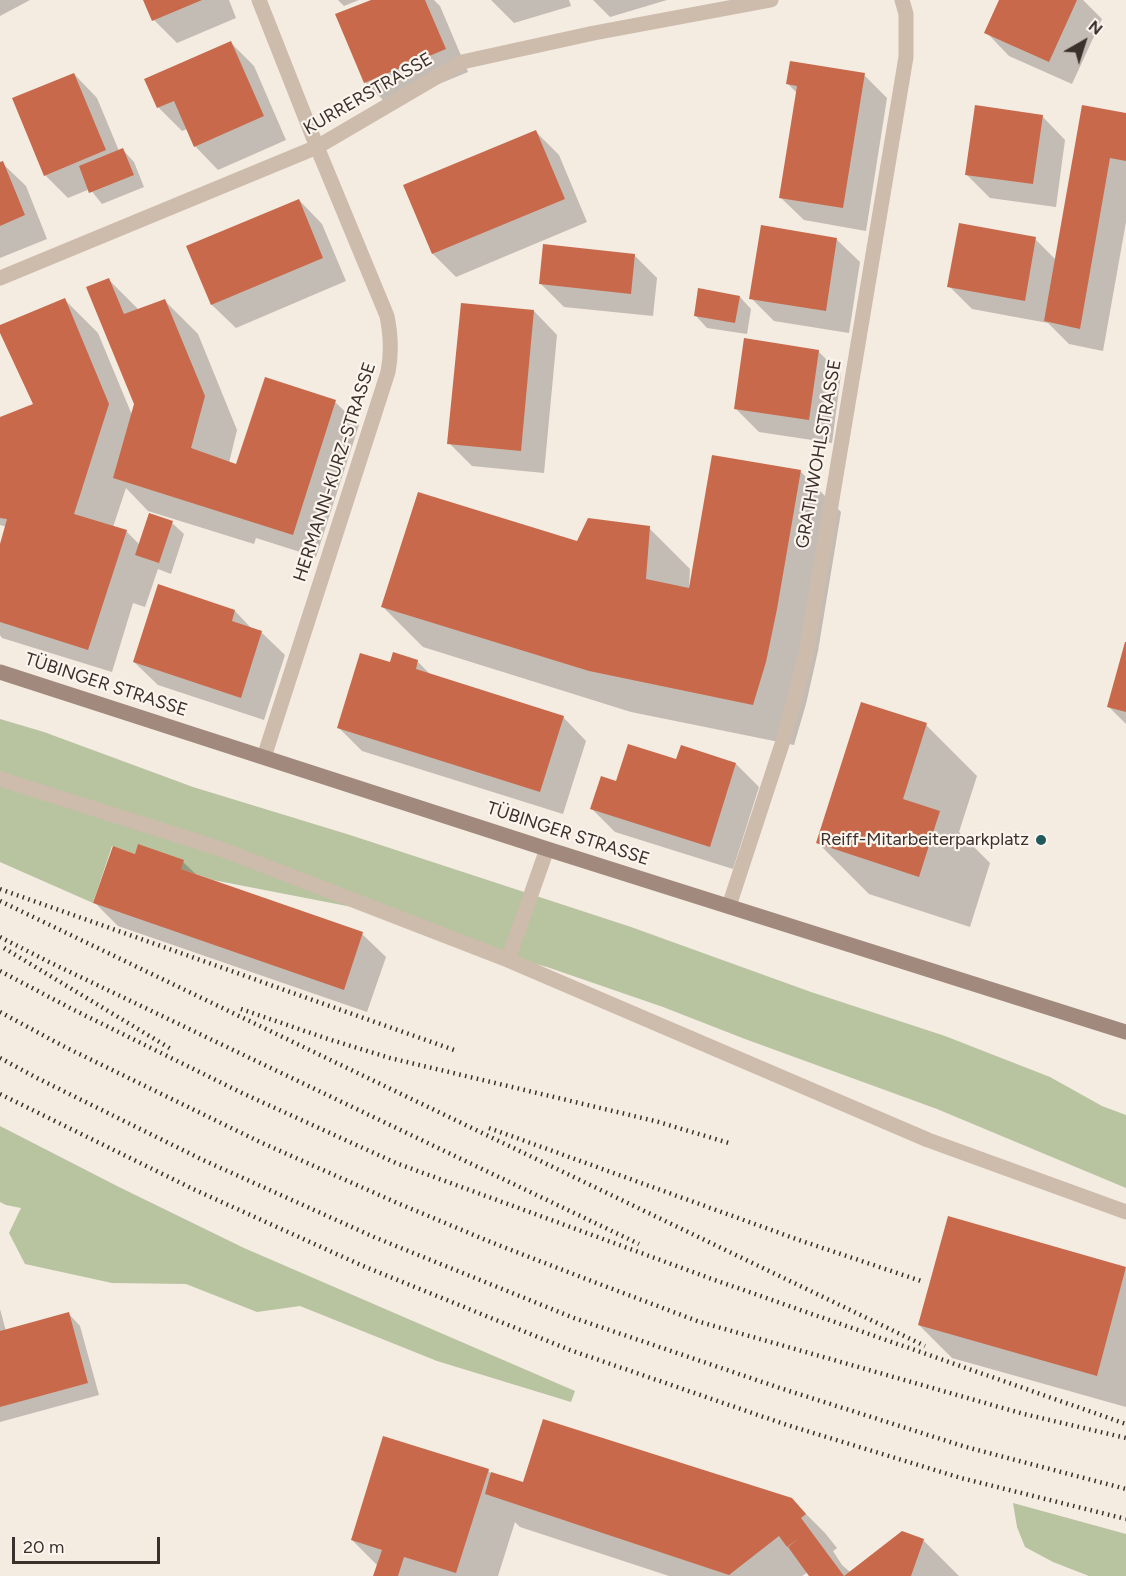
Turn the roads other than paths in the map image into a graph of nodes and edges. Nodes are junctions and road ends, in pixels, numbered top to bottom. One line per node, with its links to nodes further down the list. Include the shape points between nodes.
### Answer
1 (259, 0): 4 (street, HERMANN-KURZ-STRASSE)
2 (771, 0): 4 (street, KURRERSTRASSE, via 462,62)
3 (902, 0): 10 (street, GRATHWOHLSTRASSE, via 906,14 906,57 806,655 783,741)
4 (316, 147): 5 (street, KURRERSTRASSE); 7 (street, HERMANN-KURZ-STRASSE, via 387,316 392,355)
5 (0, 278)
6 (0, 672): 7 (street, TÜBINGER STRASSE)
7 (264, 757): 9 (street, TÜBINGER STRASSE)
8 (0, 779): 11 (street, via 221,849)
9 (547, 849): 10 (street, TÜBINGER STRASSE); 11 (street)
10 (729, 906): 12 (street, TÜBINGER STRASSE)
11 (508, 960): 13 (street, via 928,1140)
12 (1126, 1032)
13 (1126, 1212)

